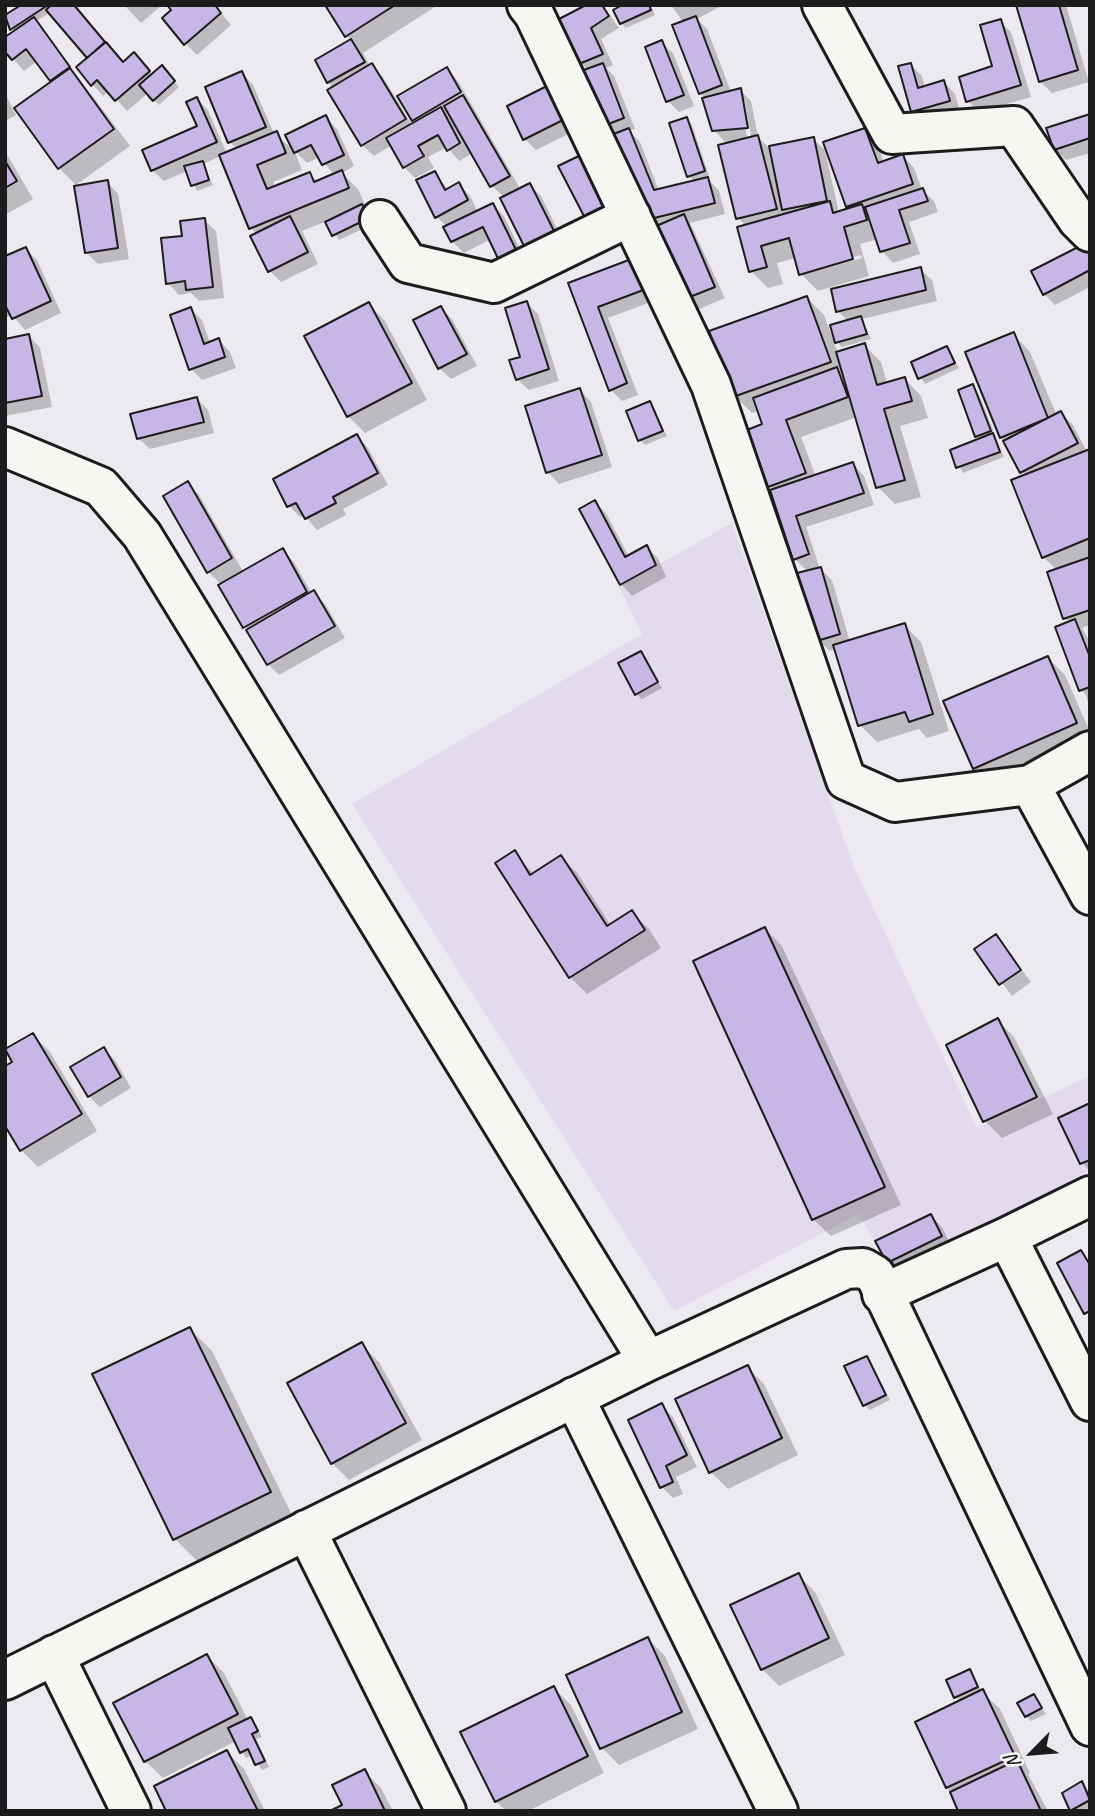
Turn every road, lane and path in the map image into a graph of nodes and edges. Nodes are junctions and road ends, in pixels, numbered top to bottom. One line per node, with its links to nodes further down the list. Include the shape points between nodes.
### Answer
1 (527, 5): 3 (street)
2 (822, 5): 5 (street, via 892,135 1014,126)
3 (631, 216): 4 (street, via 494,283 408,263); 8 (street, via 711,385 846,780 895,803)
4 (380, 220)
5 (1090, 232)
6 (5, 447): 13 (street, via 101,487 142,535)
7 (1090, 751): 8 (street)
8 (1030, 785): 9 (street)
9 (1090, 895)
10 (1090, 1196): 11 (street)
11 (1007, 1237): 12 (street); 15 (street)
12 (882, 1294): 13 (street, via 875,1275 863,1268 846,1269); 19 (street)
13 (648, 1361): 14 (street)
14 (574, 1397): 16 (street); 22 (street)
15 (1090, 1401)
16 (306, 1530): 17 (street); 21 (street)
17 (54, 1655): 18 (street); 20 (street)
18 (5, 1680)
19 (1090, 1726)
20 (131, 1811)
21 (446, 1811)
22 (778, 1811)

